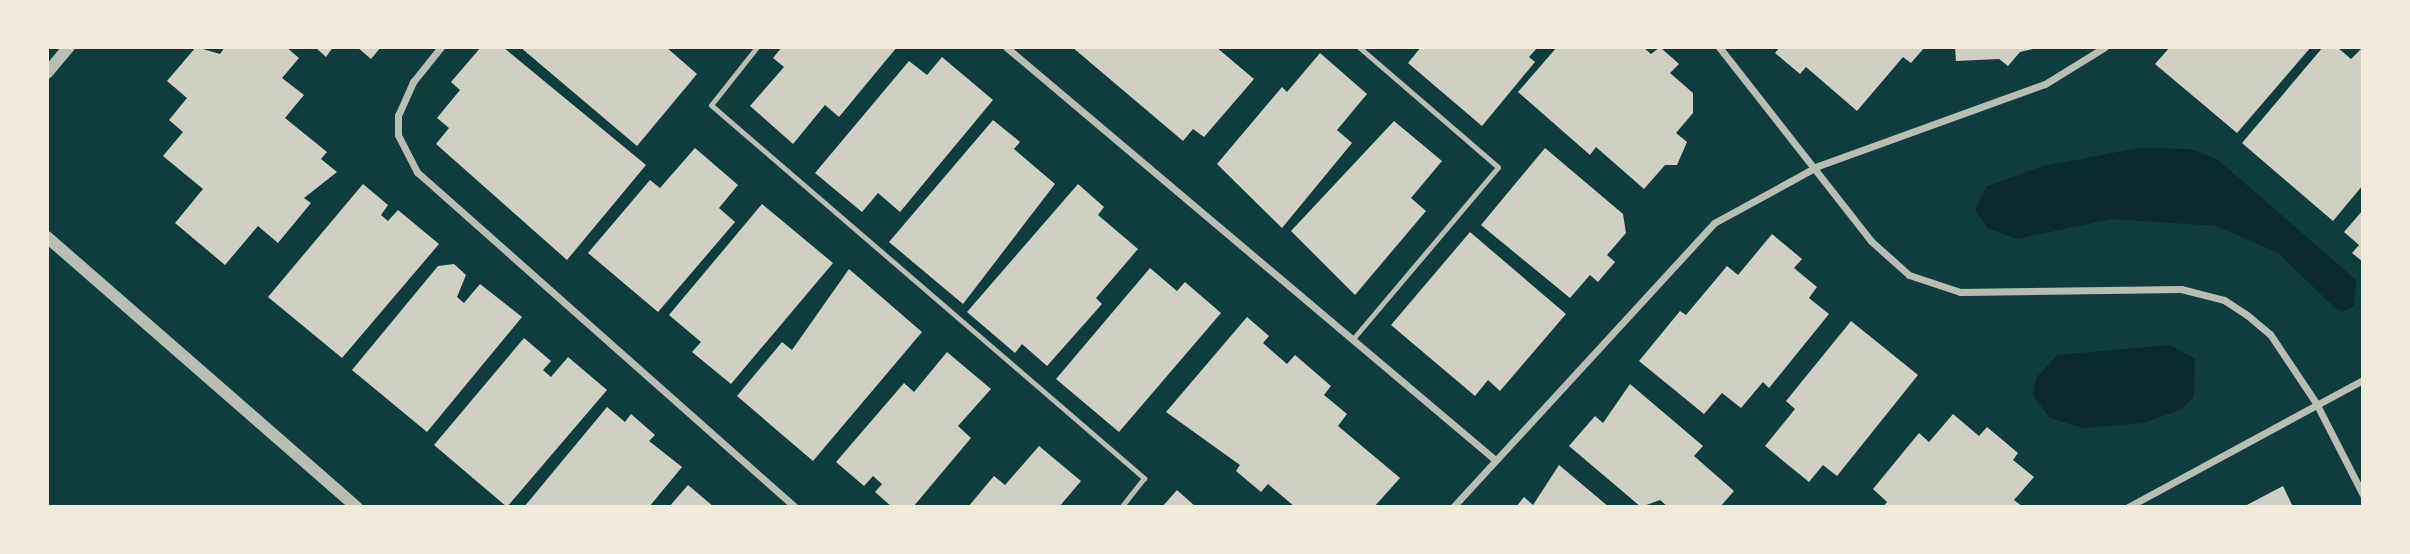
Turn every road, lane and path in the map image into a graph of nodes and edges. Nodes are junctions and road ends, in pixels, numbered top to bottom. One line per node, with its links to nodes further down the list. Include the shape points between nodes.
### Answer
1 (69, 47): 8 (street)
2 (441, 47): 17 (street, via 412,82 398,115 398,135 417,172)
3 (757, 47): 18 (lane, via 711,105 1144,478)
4 (1006, 47): 11 (street)
5 (1359, 47): 11 (lane, via 1498,167)
6 (1719, 47): 9 (street)
7 (2105, 47): 9 (street, via 2045,84)
8 (47, 73)
9 (1818, 166): 13 (street, via 1871,241 1909,275 1960,292 2134,287 2203,292 2270,334); 14 (street, via 1714,223)
10 (47, 237): 16 (street)
11 (1352, 340): 14 (street)
12 (2363, 380): 13 (street)
13 (2316, 403): 15 (street); 20 (street)
14 (1494, 458): 19 (street)
15 (2363, 495)
16 (356, 507)
17 (795, 507)
18 (1121, 507)
19 (1453, 507)
20 (2128, 507)

